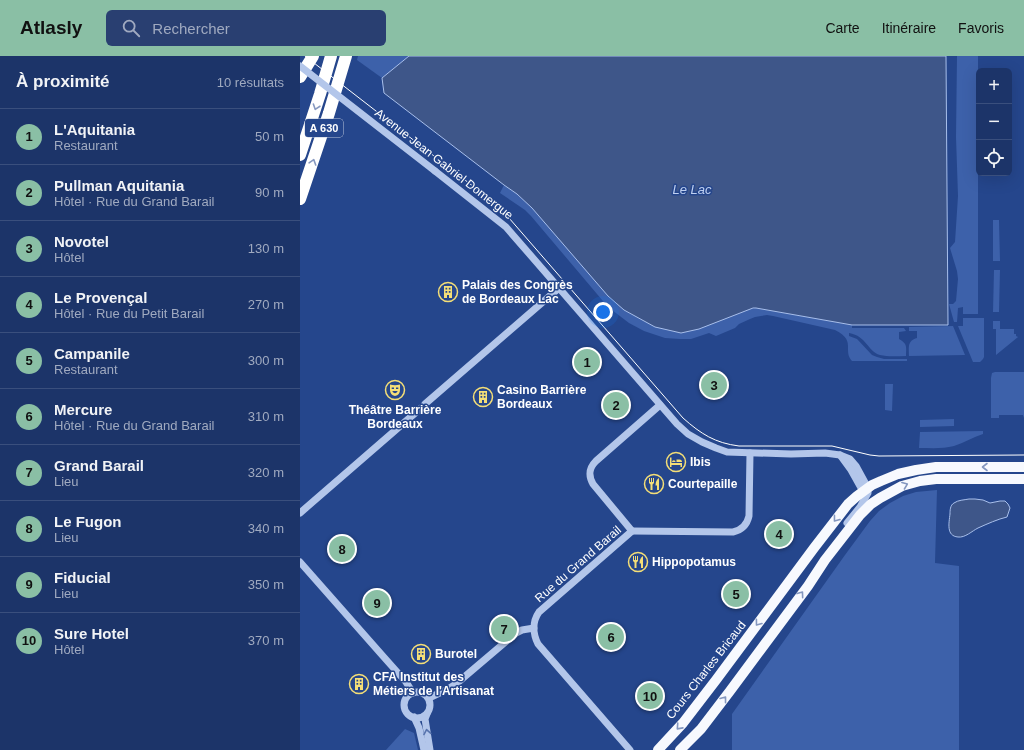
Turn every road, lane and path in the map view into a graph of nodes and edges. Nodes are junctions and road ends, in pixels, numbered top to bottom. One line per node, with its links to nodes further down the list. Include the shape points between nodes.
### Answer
1 (313, 56): 5 (highway)
2 (331, 56): 6 (highway, A 630, one-way to 6)
3 (346, 56): 7 (highway, A 630, one-way to 3)
4 (300, 66): 8 (street, Avenue Jean Gabriel Domergue, bridge, via 506,227)
5 (300, 77)
6 (300, 155)
7 (300, 199)
8 (559, 288): 9 (street, Avenue Jean Gabriel Domergue); 14 (street)
9 (660, 405): 10 (street, Avenue Jean Gabriel Domergue, via 688,434 702,442 727,452); 15 (street, Rue du Grand Barail, via 596,461 589,472 593,484)
10 (750, 453): 13 (street, Avenue Jean Gabriel Domergue, via 840,455 850,459 856,466); 15 (street, via 749,516 748,522 739,530)
11 (1024, 467): 13 (main road, Cours Charles Bricaud, one-way to 13, via 924,468 881,481)
12 (1024, 478): 13 (main road, Cours Charles Bricaud, one-way to 12, via 880,498 920,480)
13 (867, 495): 25 (main road, Cours Charles Bricaud, one-way to 25, via 848,504 683,723); 26 (main road, Cours Charles Bricaud, one-way to 13, via 730,691 808,586 860,515)
14 (300, 513)
15 (632, 531): 17 (street, Rue du Grand Barail, via 539,612)
16 (300, 562): 18 (street, via 406,682)
17 (534, 628): 19 (street, via 516,633 456,684); 24 (street, via 538,644)
18 (412, 693): 19 (street, via 420,692); 21 (street, via 406,698 405,706 408,714)
19 (429, 698): 20 (street)
20 (427, 714): 21 (street); 23 (street, one-way to 20, via 425,719)
21 (414, 717): 22 (street)
22 (424, 750)
23 (430, 750)
24 (630, 750)
25 (658, 750)
26 (680, 750)

